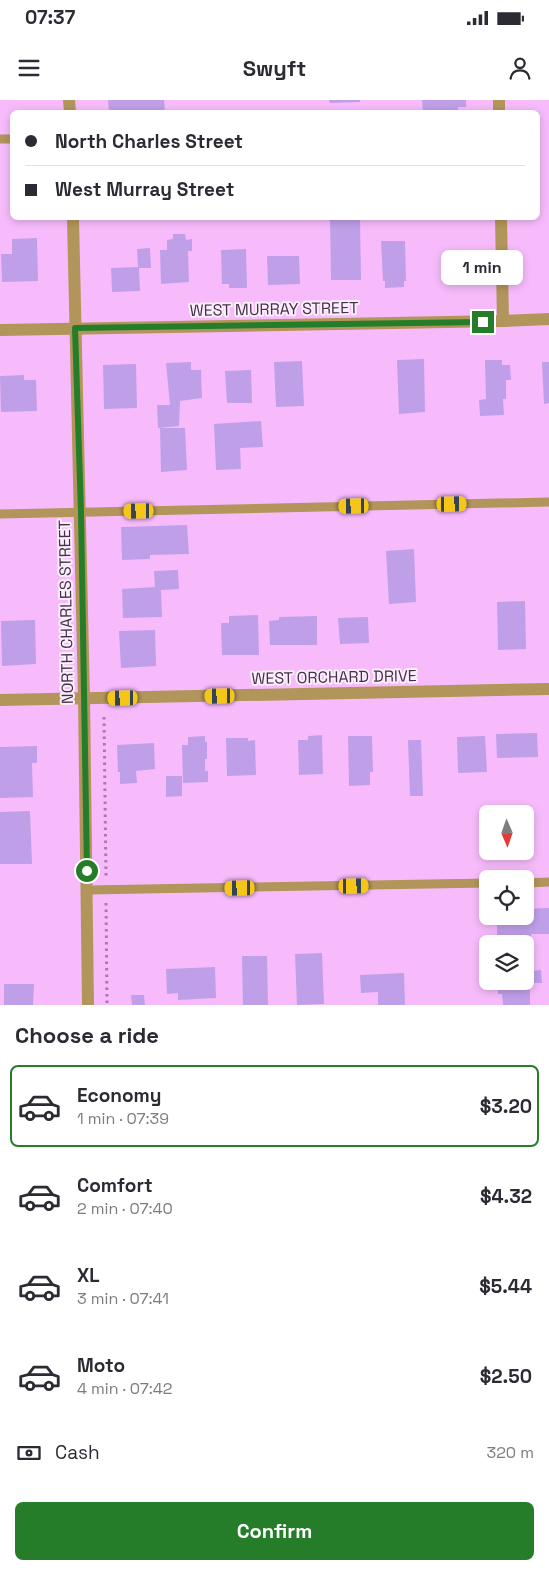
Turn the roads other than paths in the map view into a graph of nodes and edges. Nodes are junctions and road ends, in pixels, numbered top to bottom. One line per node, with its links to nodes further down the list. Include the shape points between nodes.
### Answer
1 (73, 220): 5 (street, NORTH CHARLES STREET)
2 (501, 220): 4 (street)
3 (549, 319): 4 (street, WEST MURRAY STREET)
4 (503, 321): 5 (street, WEST MURRAY STREET)
5 (75, 328): 6 (street, WEST MURRAY STREET); 8 (street, NORTH CHARLES STREET)
6 (0, 330)
7 (549, 502): 8 (lane)
8 (81, 512): 9 (lane); 11 (street, NORTH CHARLES STREET)
9 (0, 514)
10 (549, 689): 11 (street, WEST ORCHARD DRIVE)
11 (84, 698): 12 (street, WEST ORCHARD DRIVE); 16 (street, NORTH CHARLES STREET)
12 (0, 700)
13 (549, 882): 15 (lane)
14 (479, 883): 16 (lane)
15 (534, 883)
16 (87, 890): 17 (street, NORTH CHARLES STREET)
17 (88, 1005)

